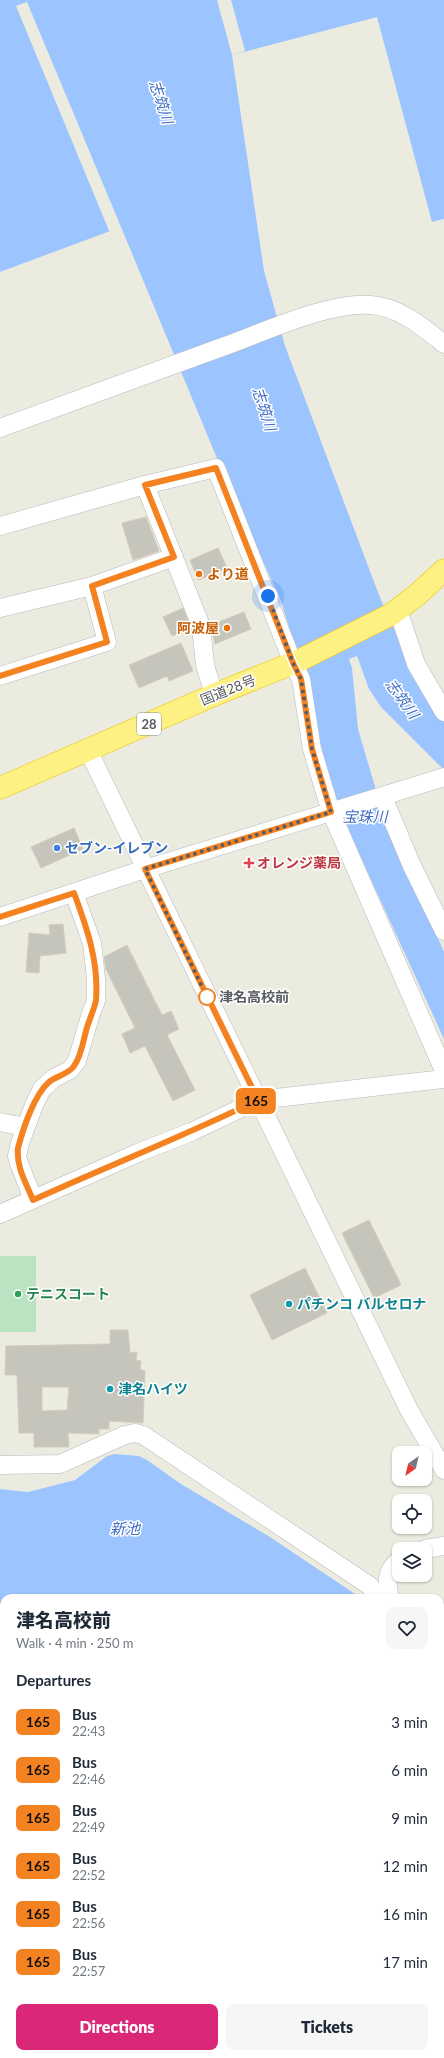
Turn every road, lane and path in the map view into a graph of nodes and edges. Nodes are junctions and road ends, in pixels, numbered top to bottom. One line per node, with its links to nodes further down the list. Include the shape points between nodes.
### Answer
1 (444, 344): 2 (street, via 423,327 386,307 339,306)
2 (0, 428)
3 (145, 485): 4 (street); 5 (street); 10 (street, via 216,468)
4 (0, 526)
5 (174, 557): 7 (street); 12 (street, via 201,626 204,665)
6 (444, 570): 9 (highway, 国道28号 / 28)
7 (92, 586): 8 (street); 11 (street, via 107,642)
8 (0, 608)
9 (395, 612): 10 (highway, 国道28号 / 28); 13 (street, via 416,664)
10 (296, 662): 12 (highway, 国道28号 / 28); 18 (street, via 312,749)
11 (0, 676)
12 (214, 695): 14 (highway, 国道28号 / 28)
13 (444, 712)
14 (88, 750): 16 (highway, 国道28号 / 28); 19 (street)
15 (443, 778): 17 (street)
16 (0, 788)
17 (383, 797): 18 (street); 22 (street, via 412,866)
18 (333, 811): 19 (street); 23 (street)
19 (145, 869): 20 (street); 25 (street)
20 (74, 893): 21 (street); 27 (street, via 92,943 96,1001 74,1067 54,1078 42,1089)
21 (0, 917)
22 (442, 921)
23 (444, 1071)
24 (444, 1080): 25 (street)
25 (258, 1100): 28 (street, via 191,1132); 31 (street, via 409,1410)
26 (0, 1122): 27 (street)
27 (25, 1128): 28 (street, via 17,1156)
28 (33, 1200): 29 (street)
29 (0, 1214)
30 (0, 1465): 35 (street, via 60,1464 125,1435 143,1435 370,1586)
31 (444, 1470)
32 (444, 1546): 33 (street)
33 (432, 1548)
34 (392, 1568): 36 (street, via 387,1577)
35 (375, 1594)
36 (389, 1594)

